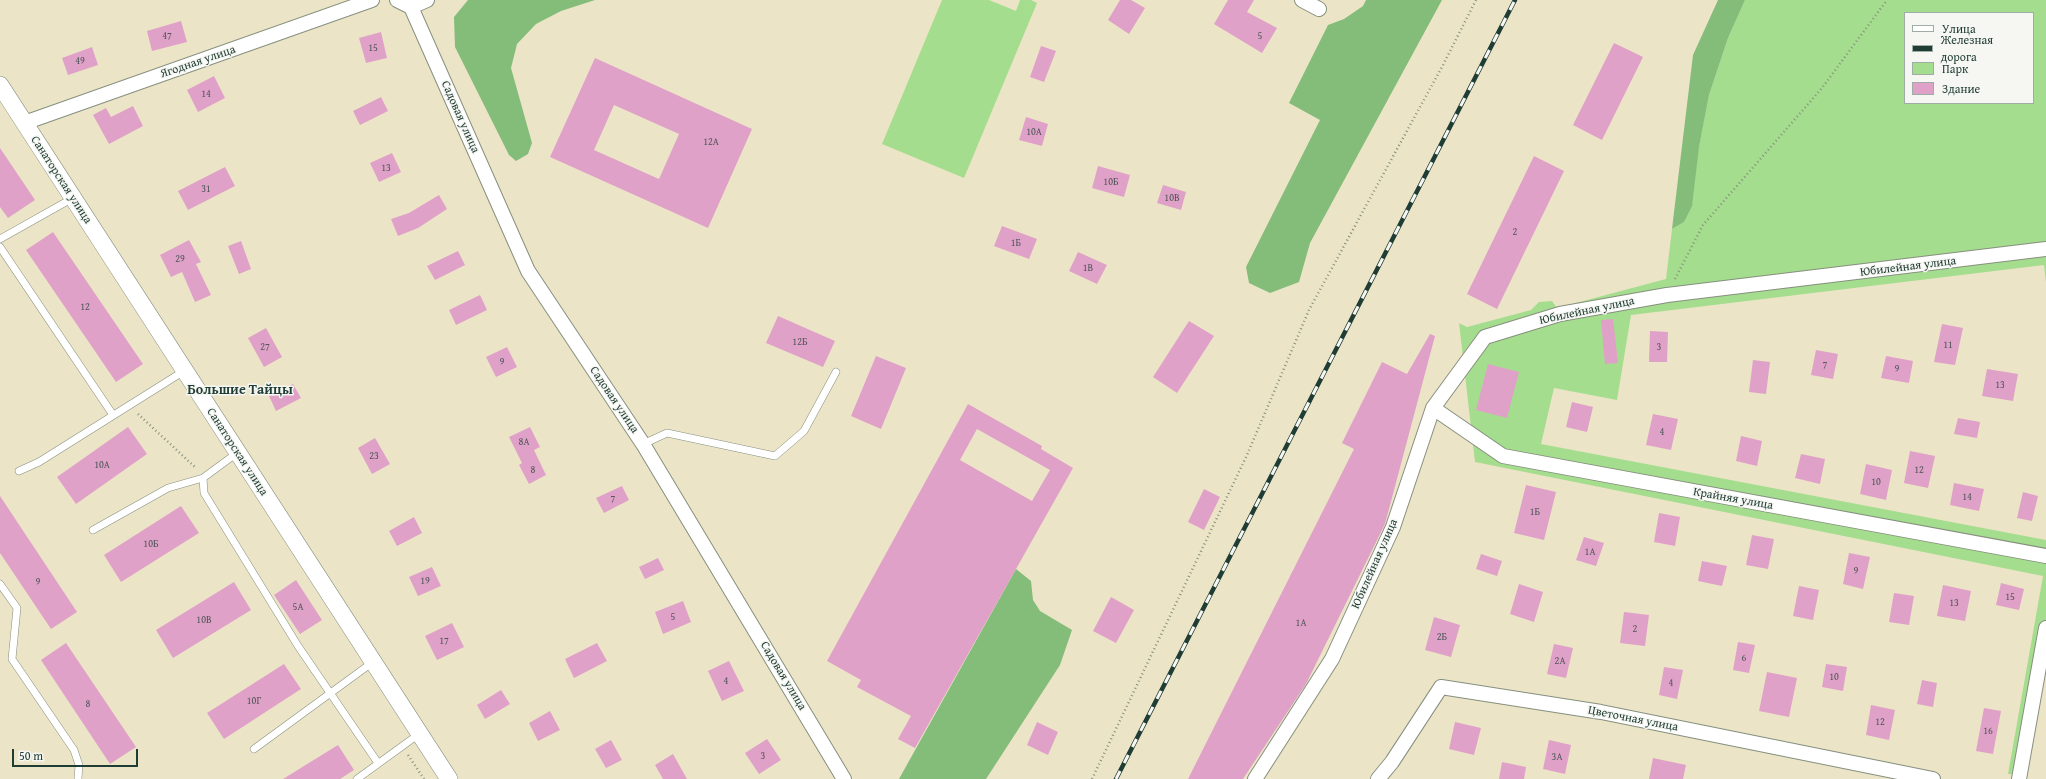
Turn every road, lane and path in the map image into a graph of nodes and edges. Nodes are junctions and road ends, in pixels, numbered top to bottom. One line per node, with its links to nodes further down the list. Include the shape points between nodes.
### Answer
1 (372, 0): 10 (street, Ягодная улица)
2 (397, 0): 7 (street)
3 (426, 0): 7 (street)
4 (1302, 0): 8 (street)
5 (1476, 0): 40 (path, via 1309,310 1247,455)
6 (1887, 0): 15 (path, via 1822,88 1703,225)
7 (411, 7): 21 (street, Садовая улица, via 528,271)
8 (1319, 9)
9 (0, 85): 10 (street, Санаторская улица)
10 (24, 123): 11 (street, Санаторская улица)
11 (73, 198): 12 (lane); 16 (street, Санаторская улица)
12 (0, 239)
13 (0, 248): 20 (lane)
14 (2046, 250): 15 (street, Юбилейная улица)
15 (1667, 295): 19 (street, Юбилейная улица, via 1560,314 1485,337)
16 (185, 371): 18 (lane); 22 (street, Санаторская улица)
17 (836, 372): 21 (lane, via 804,431 776,456 667,433)
18 (129, 405): 20 (lane); 24 (path)
19 (1434, 408): 26 (street, Крайняя улица, via 1503,456); 41 (street, Юбилейная улица, via 1393,527 1332,659)
20 (113, 415): 23 (lane, via 39,462)
21 (644, 444): 39 (street, Садовая улица)
22 (238, 453): 24 (lane); 29 (street, Санаторская улица)
23 (19, 471)
24 (204, 477): 25 (lane, via 168,488); 30 (lane, via 204,493 210,504)
25 (93, 530)
26 (2046, 556)
27 (0, 584): 35 (lane, via 17,608 12,659 74,750 79,765)
28 (2046, 628): 44 (street)
29 (373, 662): 30 (lane); 31 (street, Санаторская улица)
30 (330, 693): 33 (lane); 34 (lane)
31 (420, 734): 32 (lane); 38 (street, Санаторская улица)
32 (403, 746): 34 (lane); 37 (path)
33 (254, 749)
34 (378, 764): 36 (lane)
35 (78, 779)
36 (357, 779)
37 (424, 779)
38 (449, 779)
39 (844, 779)
40 (1092, 779)
41 (1255, 779)
42 (1378, 779): 43 (street, Цветочная улица, via 1441,687 1601,712)
43 (1933, 779)
44 (2019, 779)

